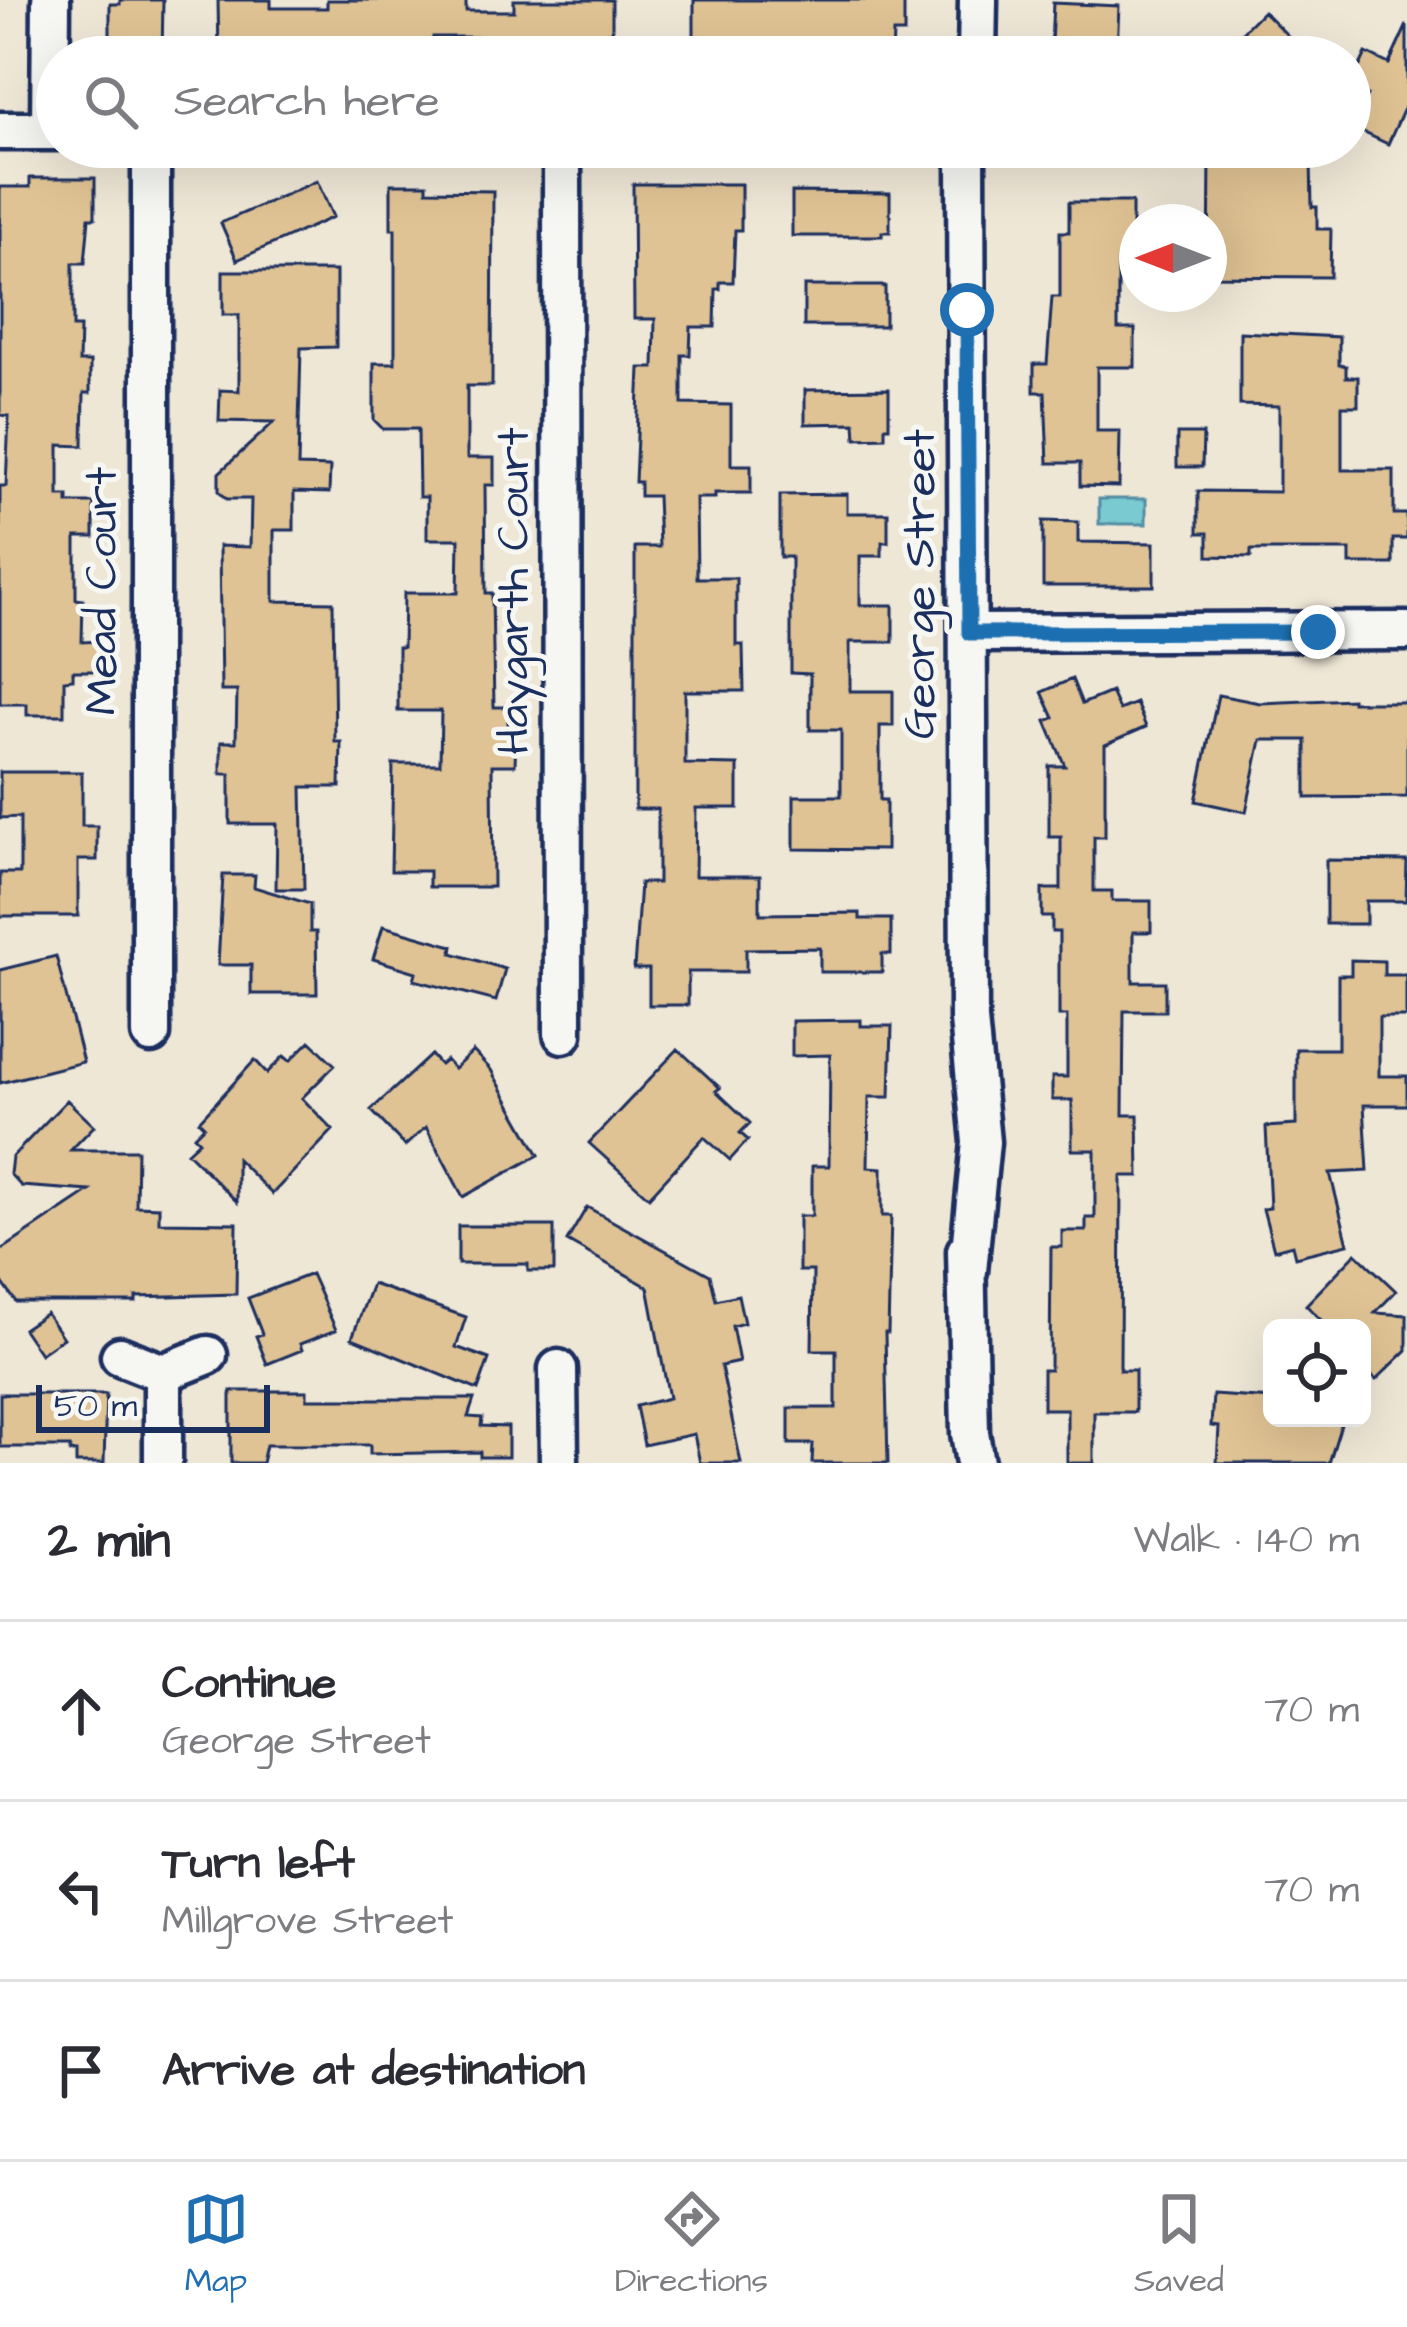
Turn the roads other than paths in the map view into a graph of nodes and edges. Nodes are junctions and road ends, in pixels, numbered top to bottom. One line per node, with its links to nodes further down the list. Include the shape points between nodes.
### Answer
1 (51, 0): 4 (street)
2 (956, 0): 5 (street)
3 (978, 0): 6 (street)
4 (52, 36)
5 (957, 36)
6 (977, 36)
7 (0, 131): 8 (street)
8 (36, 131)
9 (151, 168): 14 (street, Mead Court)
10 (562, 168): 15 (street, Haygarth Court)
11 (966, 168): 13 (street, George Street)
12 (1407, 631): 13 (street)
13 (969, 633): 20 (street, George Street, via 970,1020 956,1142 968,1271)
14 (151, 1034)
15 (563, 1034)
16 (208, 1355): 19 (street)
17 (120, 1357): 19 (street)
18 (558, 1369): 22 (street)
19 (163, 1373): 21 (street)
20 (970, 1453)
21 (163, 1463)
22 (559, 1463)

